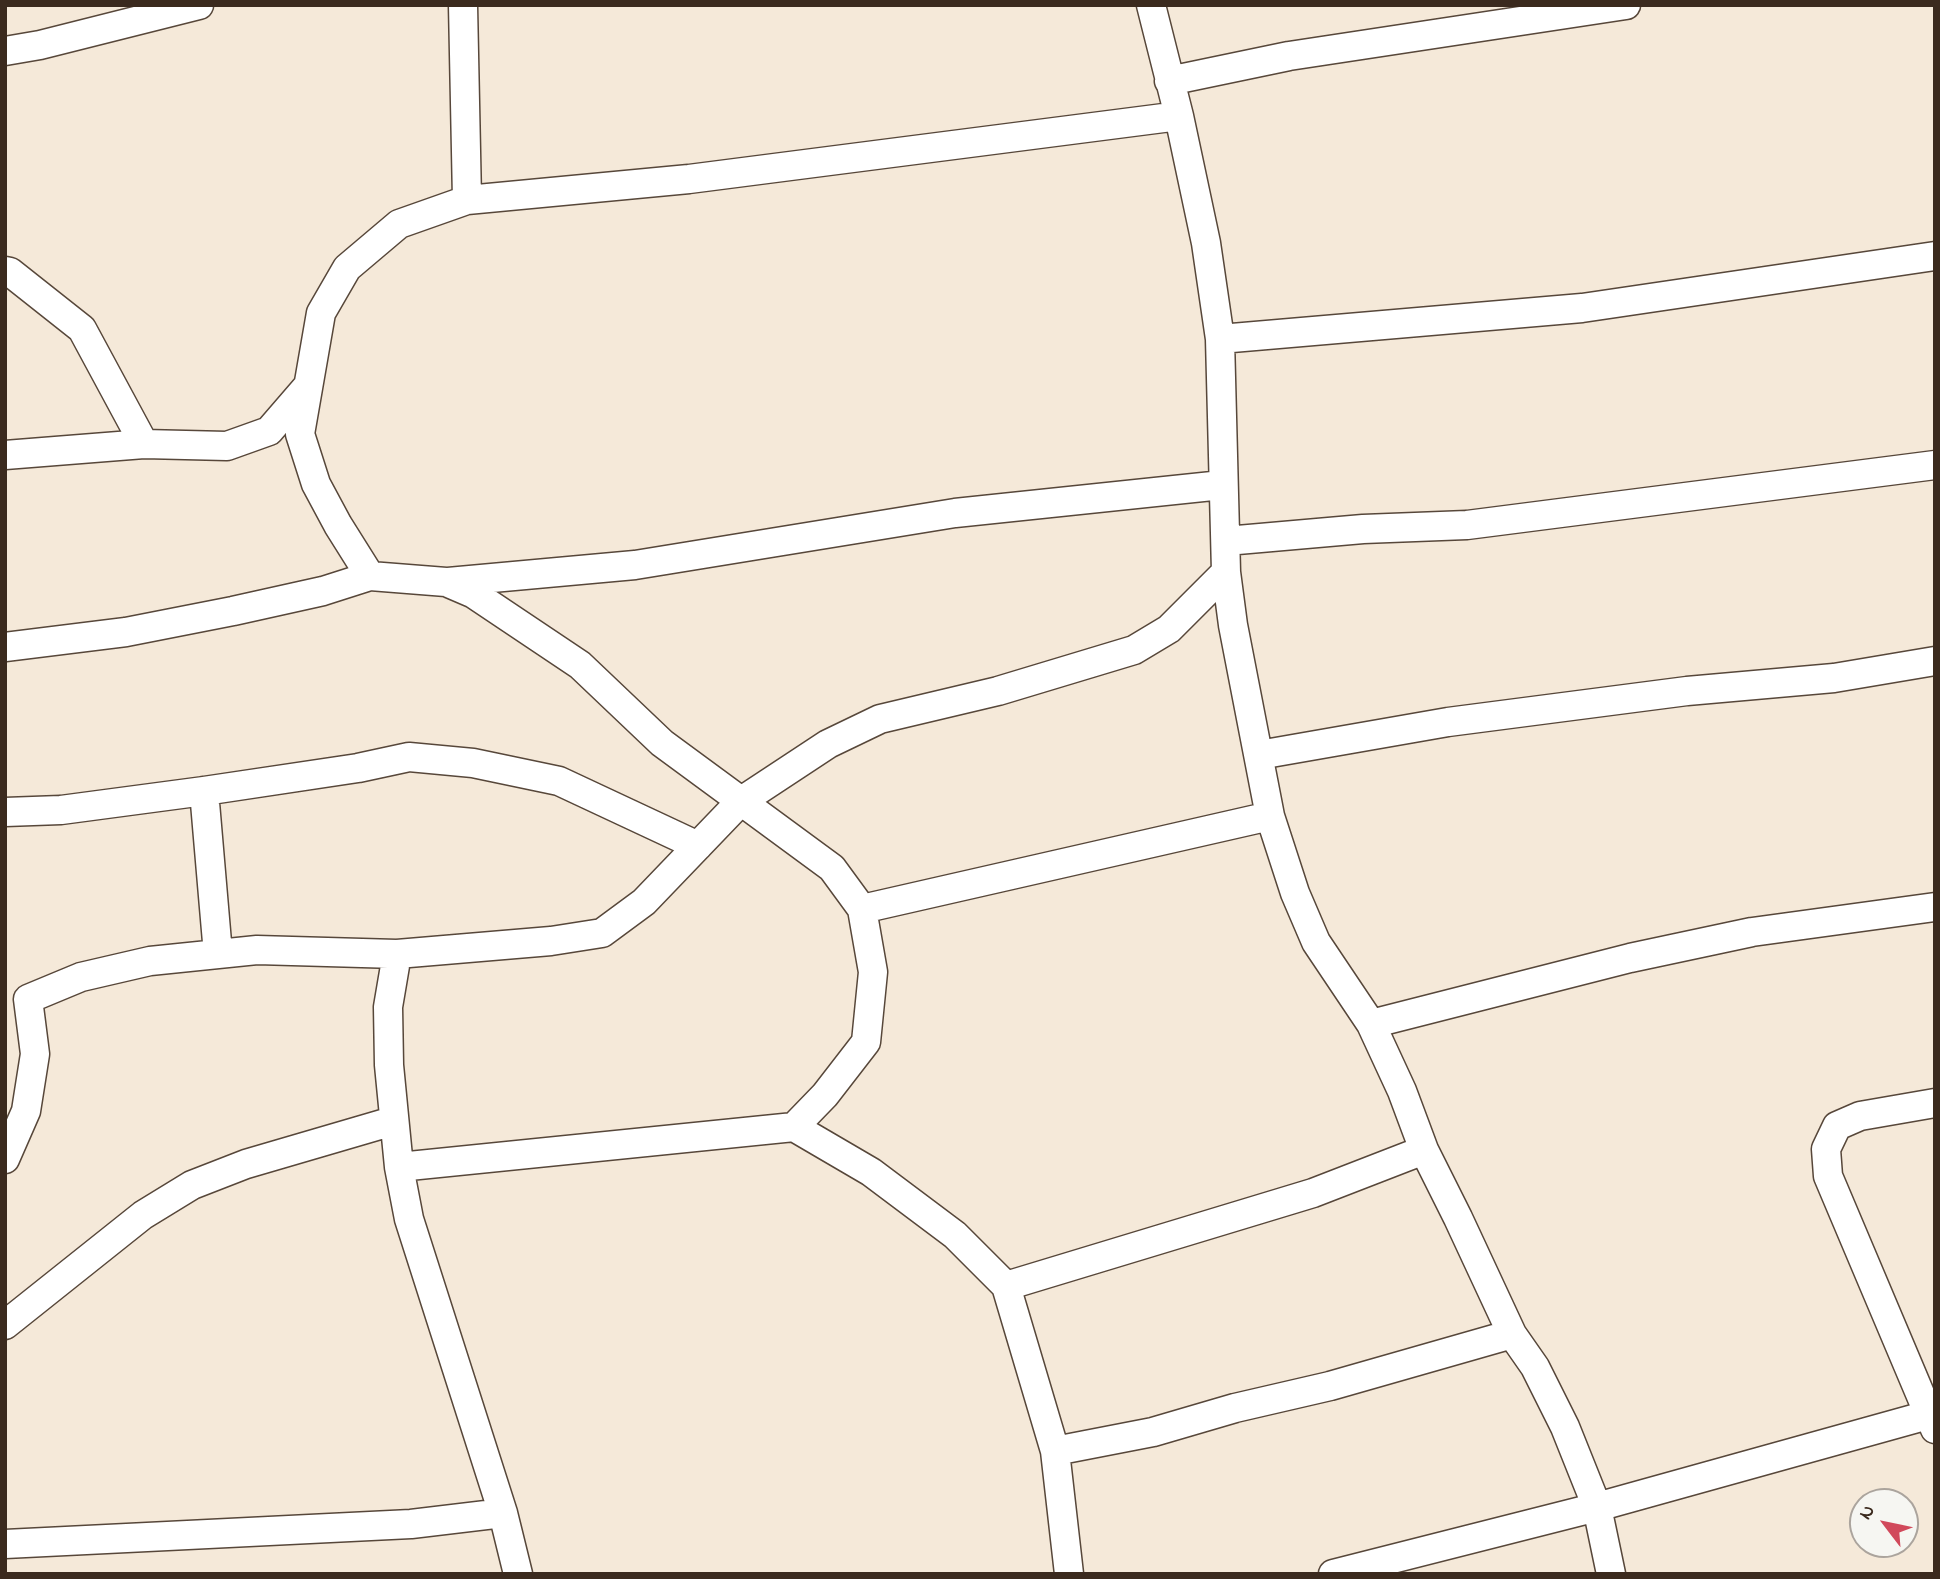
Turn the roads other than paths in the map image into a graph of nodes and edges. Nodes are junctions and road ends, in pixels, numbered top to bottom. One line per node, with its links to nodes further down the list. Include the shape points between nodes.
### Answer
1 (199, 5): 5 (street)
2 (463, 5): 8 (street)
3 (1151, 5): 6 (street)
4 (1626, 5): 6 (street, via 1289,55)
5 (5, 51)
6 (1170, 81): 7 (street)
7 (1179, 116): 8 (street, via 689,179); 11 (street, via 1206,243)
8 (467, 200): 12 (street, via 399,223 347,268 321,313)
9 (1935, 256): 11 (street, via 1582,308)
10 (5, 271): 13 (street, via 82,329)
11 (1220, 339): 16 (street)
12 (307, 387): 13 (street, via 269,431 228,446); 19 (street, via 300,434 316,484)
13 (144, 444): 14 (street)
14 (5, 455)
15 (1935, 465): 17 (street, via 1467,525)
16 (1222, 485): 17 (street); 20 (street, via 955,513 635,565)
17 (1226, 541): 18 (street)
18 (1226, 572): 23 (street); 25 (street, via 1169,629 1134,650 998,691 880,719 828,744)
19 (370, 576): 20 (street); 21 (street, via 323,591 126,632)
20 (446, 582): 25 (street, via 474,594 580,665 662,743)
21 (5, 647)
22 (1935, 661): 23 (street, via 1834,678 1687,691 1448,722)
23 (1259, 755): 27 (street)
24 (204, 791): 26 (street, via 61,810); 28 (street, via 409,757 473,763 559,782); 31 (street)
25 (740, 802): 28 (street); 30 (street, via 832,868)
26 (5, 812)
27 (1270, 816): 30 (street); 34 (street, via 1315,942)
28 (698, 846): 32 (street, via 645,902 602,933)
29 (1935, 907): 34 (street, via 1752,932)
30 (862, 909): 37 (street, via 873,972 866,1042)
31 (218, 954): 32 (street, via 257,950); 33 (street, via 150,961 81,977)
32 (397, 954): 36 (street, via 388,1007)
33 (17, 1000): 39 (street, via 35,1054 26,1111)
34 (1371, 1024): 38 (street)
35 (1935, 1104): 44 (street, via 1860,1116 1837,1126 1826,1149 1828,1176)
36 (393, 1121): 40 (street); 42 (street, via 246,1164 192,1185 143,1215)
37 (794, 1127): 40 (street); 41 (street, via 871,1172 955,1236)
38 (1423, 1150): 41 (street, via 1313,1193); 43 (street)
39 (5, 1159)
40 (400, 1167): 47 (street, via 410,1219)
41 (1006, 1286): 45 (street)
42 (5, 1325)
43 (1512, 1334): 45 (street, via 1153,1432); 46 (street, via 1535,1367 1565,1427)
44 (1933, 1419): 46 (street)
45 (1055, 1451): 50 (street)
46 (1597, 1507): 51 (street); 52 (street)
47 (503, 1513): 48 (street, via 411,1524); 49 (street)
48 (5, 1544)
49 (518, 1574)
50 (1069, 1574)
51 (1333, 1574)
52 (1611, 1574)

